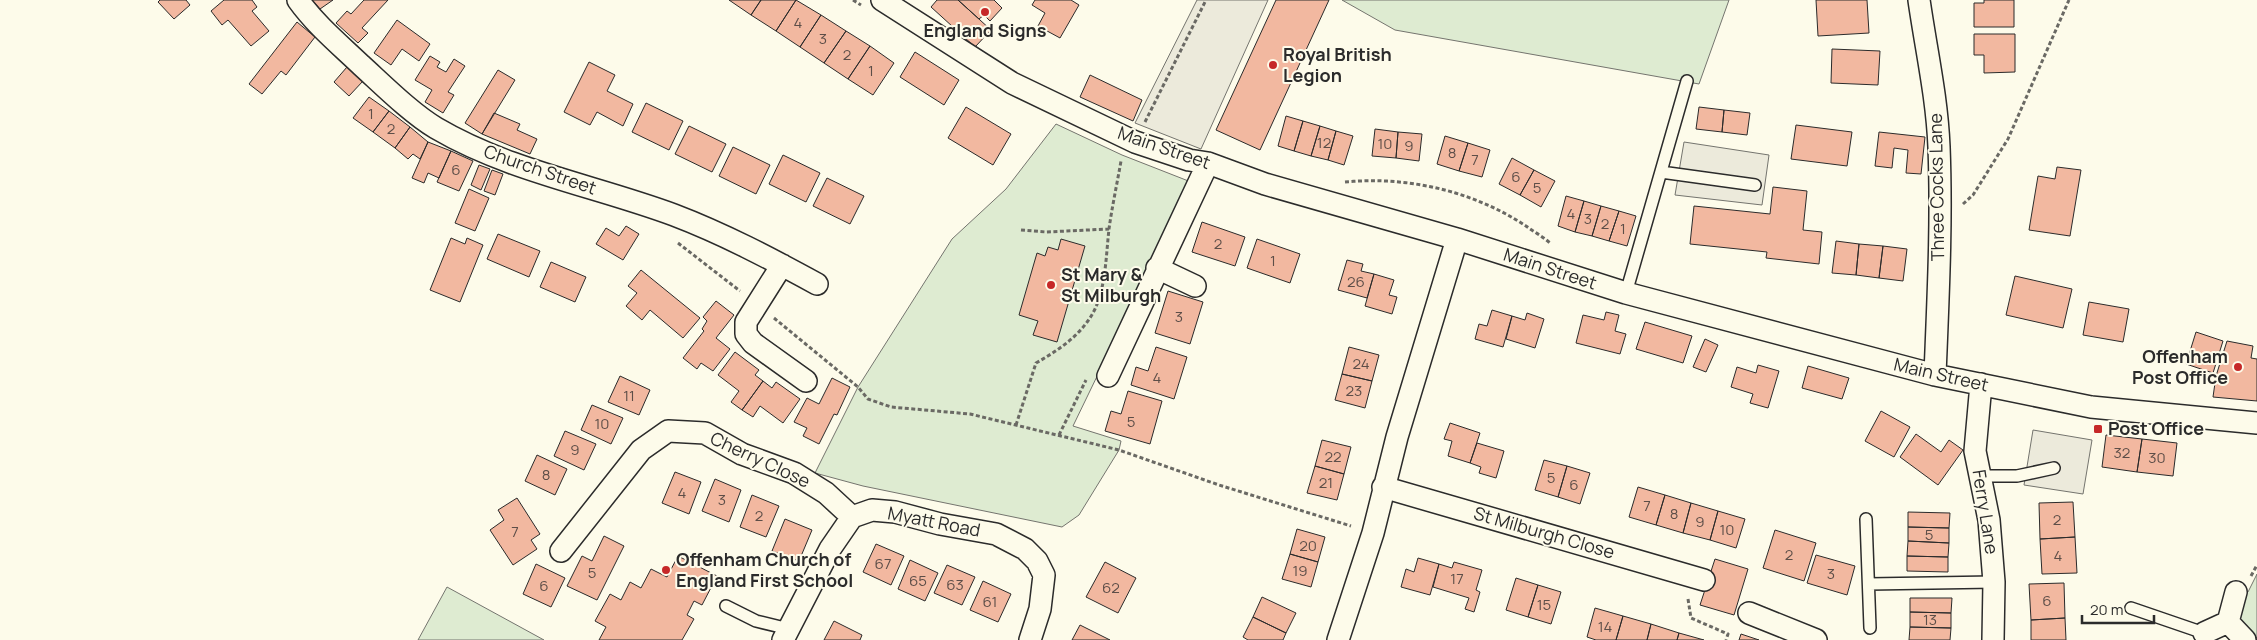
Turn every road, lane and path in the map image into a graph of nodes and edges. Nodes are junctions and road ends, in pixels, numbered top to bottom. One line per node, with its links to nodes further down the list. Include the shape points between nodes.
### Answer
1 (298, 0): 18 (street, Church Street, via 322,30 435,127 515,163 674,216 744,245)
2 (882, 0): 7 (street, Main Street, via 1012,83)
3 (1206, 0): 7 (path)
4 (1919, 0): 12 (street, Three Cocks Lane, via 1934,84)
5 (2069, 0): 12 (path, via 2008,139 1972,195)
6 (1687, 81): 9 (lane)
7 (1133, 141): 8 (street, Main Street); 13 (path, via 1122,155)
8 (1208, 163): 15 (street, Main Street, via 1265,184); 19 (street)
9 (1661, 172): 11 (lane); 22 (lane)
10 (1339, 182): 17 (path, via 1384,180 1438,188 1469,197 1504,212)
11 (1755, 185)
12 (1941, 225): 25 (street, Three Cocks Lane)
13 (1109, 229): 14 (path); 29 (path, via 1107,256 1095,308 1081,329 1060,349 1036,363)
14 (1021, 230)
15 (1458, 239): 22 (street, Main Street); 32 (street)
16 (676, 241): 23 (path)
17 (1554, 248)
18 (782, 265): 20 (street, Church Street); 23 (street)
19 (1157, 268): 21 (street); 24 (street)
20 (817, 284)
21 (1195, 286)
22 (1626, 293): 25 (street, Main Street)
23 (758, 305): 26 (street, via 746,322 746,334 753,343); 29 (path, via 858,386 868,399 891,408 970,414)
24 (1108, 376)
25 (1935, 376): 27 (street, Main Street)
26 (806, 381)
27 (1981, 384): 28 (street, Main Street, via 2091,407); 31 (street, Ferry Lane, via 1975,451)
28 (2257, 423)
29 (1016, 425): 35 (path, via 1119,450)
30 (2054, 468): 31 (lane, via 2017,476)
31 (1980, 476): 38 (street, Ferry Lane, via 1989,520)
32 (1383, 487): 35 (street); 37 (street, St Milburgh Close)
33 (852, 517): 36 (street, Cherry Close, via 826,493 794,473 742,454 705,434 668,432 641,450); 48 (street, via 830,549); 49 (street, Myatt Road, via 872,510 895,512 996,534 1025,549 1037,561 1044,575 1040,609)
34 (1866, 519): 39 (lane)
35 (1373, 533): 46 (street)
36 (561, 550)
37 (1694, 577): 50 (path, via 1691,618 1728,634)
38 (1994, 582): 39 (lane); 52 (street, Ferry Lane)
39 (1869, 584): 45 (lane)
40 (2236, 592): 44 (street)
41 (726, 606): 48 (lane)
42 (2131, 608): 47 (lane)
43 (1748, 613): 51 (street)
44 (2228, 622): 47 (street); 53 (street)
45 (1870, 628)
46 (1342, 630)
47 (2204, 634)
48 (786, 635)
49 (1030, 640)
50 (1726, 640)
51 (1816, 640)
52 (1993, 640)
53 (2245, 640)

